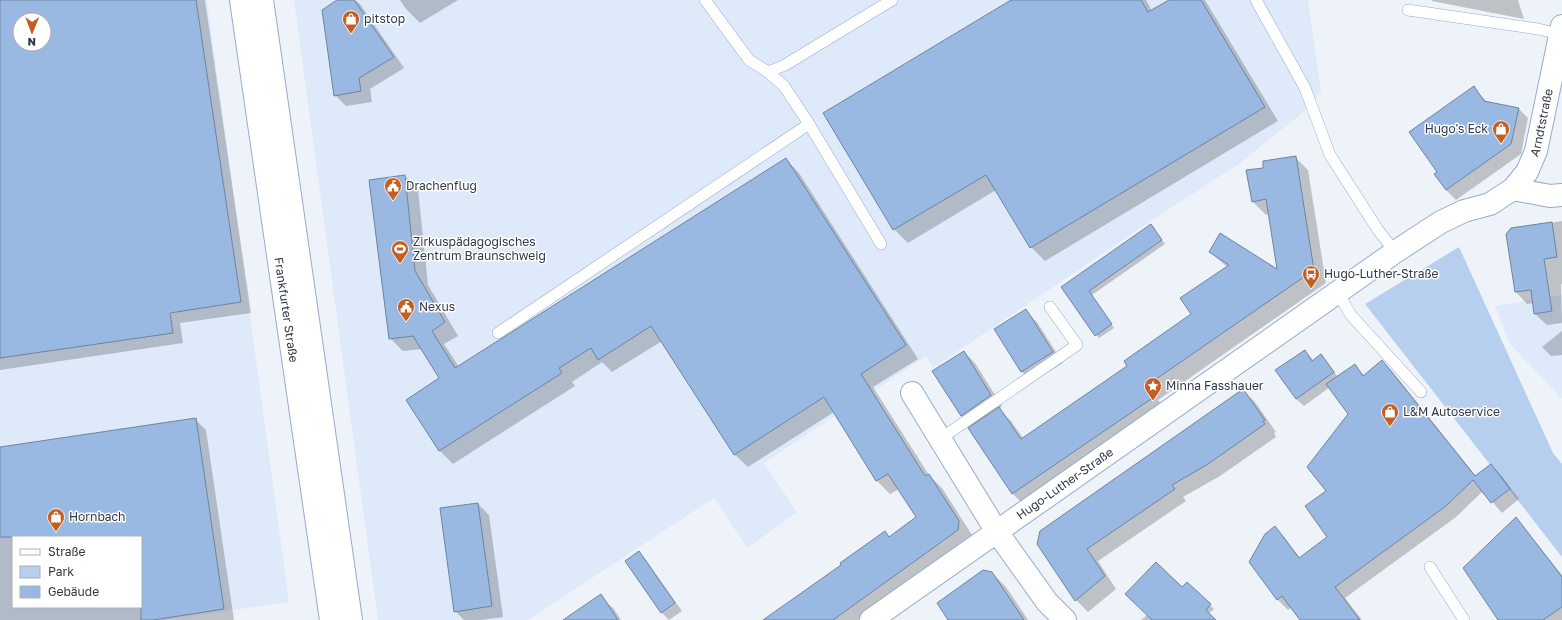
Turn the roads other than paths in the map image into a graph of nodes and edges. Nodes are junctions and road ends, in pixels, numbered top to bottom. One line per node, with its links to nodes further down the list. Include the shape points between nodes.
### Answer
1 (241, 0): 22 (street, Frankfurter Straße)
2 (262, 0): 23 (street, Frankfurter Straße)
3 (705, 0): 8 (lane, via 749,60)
4 (892, 0): 8 (lane)
5 (1256, 0): 13 (lane, via 1305,88 1330,155)
6 (1408, 10): 7 (lane)
7 (1561, 30): 10 (street, Arndtstraße, via 1536,150 1528,172)
8 (768, 72): 9 (lane, via 784,86)
9 (809, 124): 12 (lane); 16 (lane)
10 (1513, 189): 11 (street, via 1550,196); 13 (street, Hugo-Luther-Straße, via 1490,204 1464,211 1442,222)
11 (1562, 195)
12 (881, 244)
13 (1395, 252): 14 (street, Hugo-Luther-Straße)
14 (1338, 292): 17 (lane, via 1350,314); 20 (street, Hugo-Luther-Straße)
15 (1050, 307): 19 (lane, via 1077,345)
16 (498, 333)
17 (1421, 392)
18 (912, 393): 19 (street)
19 (940, 439): 20 (street)
20 (997, 532): 24 (street, Hugo-Luther-Straße); 25 (street, via 1048,602)
21 (1430, 567): 26 (lane)
22 (331, 620)
23 (351, 620)
24 (871, 620)
25 (1065, 620)
26 (1464, 620)

